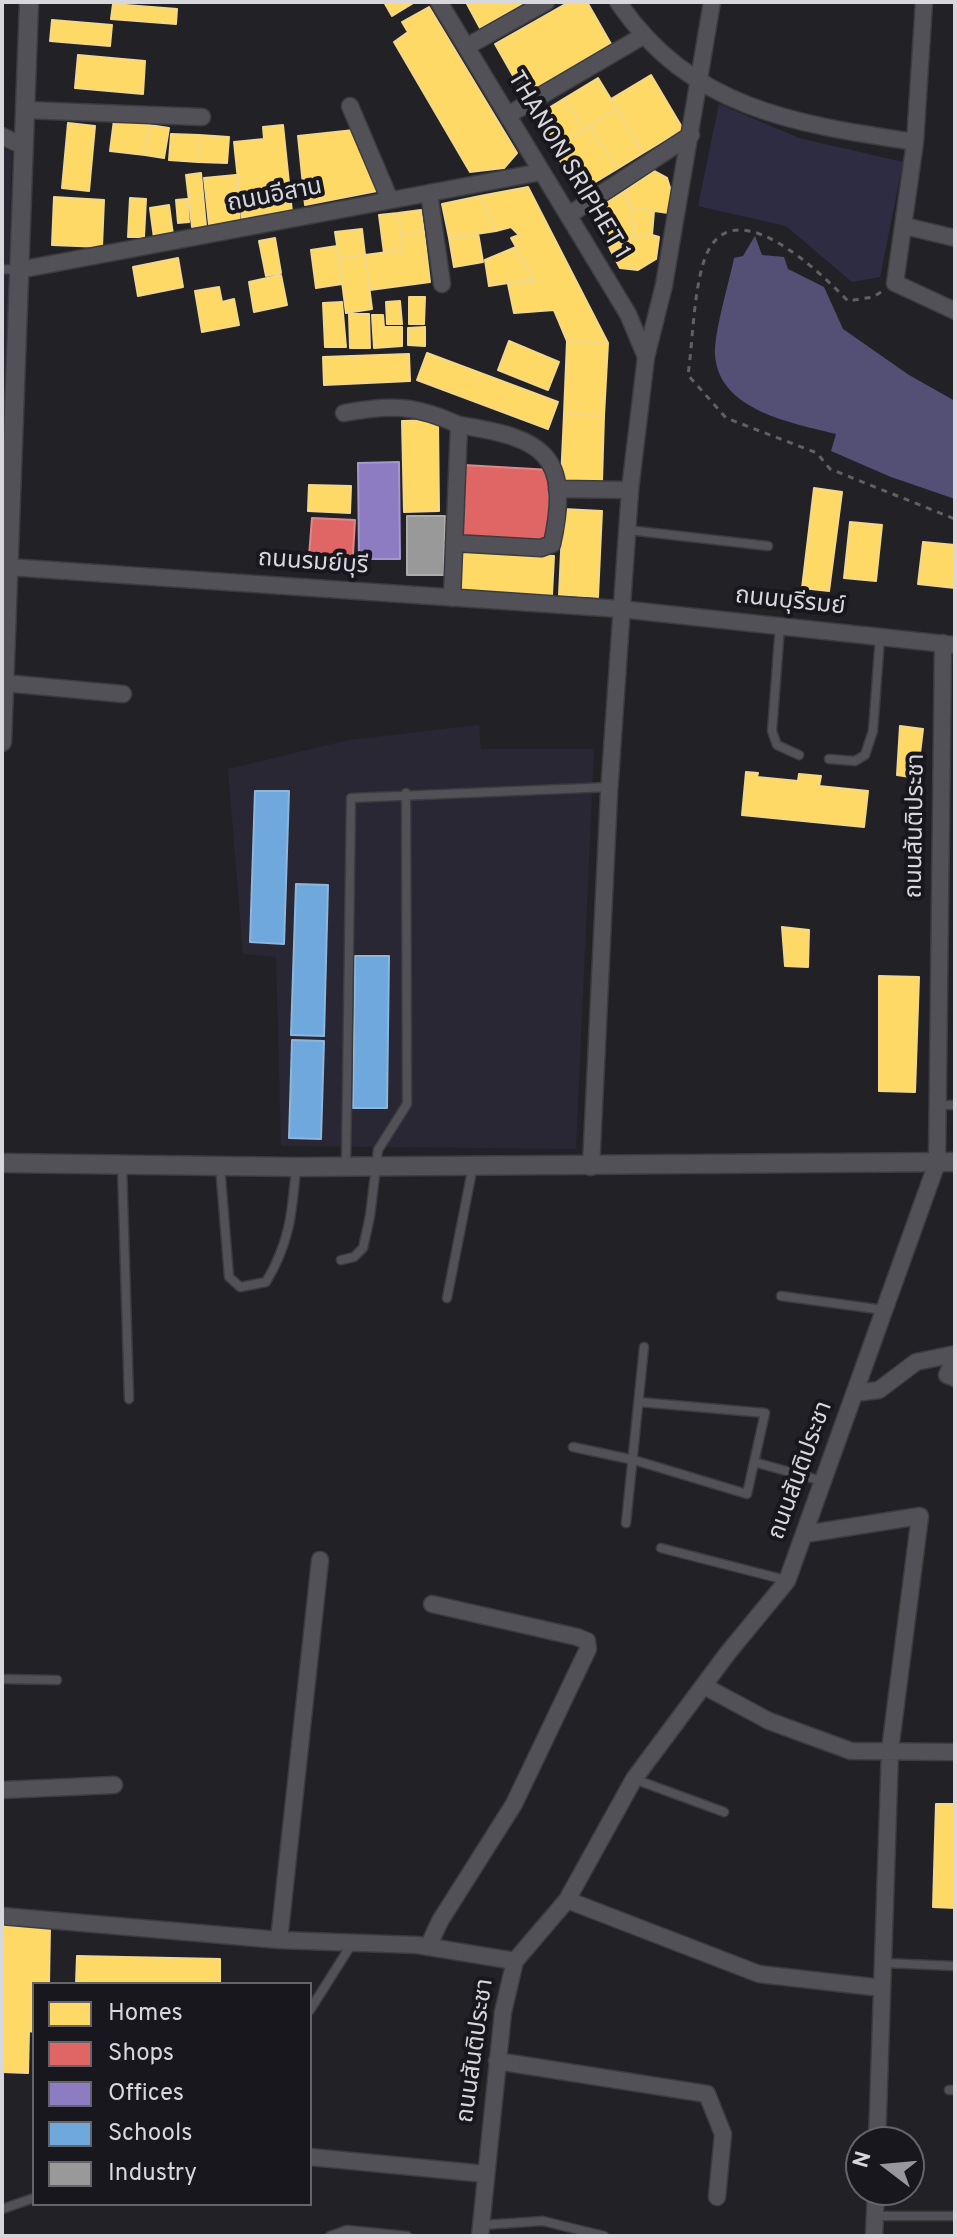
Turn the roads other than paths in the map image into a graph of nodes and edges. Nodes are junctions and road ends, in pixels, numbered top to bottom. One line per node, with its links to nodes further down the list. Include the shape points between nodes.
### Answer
1 (29, 2): 11 (street)
2 (439, 2): 8 (street, THANON SRIPHET 1)
3 (546, 2): 8 (street)
4 (618, 2): 7 (street)
5 (712, 2): 9 (street)
6 (924, 2): 16 (street)
7 (641, 37): 9 (street); 12 (street)
8 (466, 47): 12 (street, THANON SRIPHET 1)
9 (698, 82): 14 (street); 16 (street, via 769,114)
10 (350, 106): 20 (street)
11 (25, 110): 13 (street); 17 (street)
12 (508, 115): 18 (street, THANON SRIPHET 1)
13 (202, 117)
14 (691, 135): 21 (street); 27 (street)
15 (2, 136): 17 (street)
16 (915, 142): 22 (street)
17 (23, 146): 24 (street)
18 (541, 172): 19 (street, ถนนอีสาน); 21 (street, THANON SRIPHET 1)
19 (429, 193): 20 (street, ถนนอีสาน); 25 (street)
20 (390, 200): 24 (street, ถนนอีสาน)
21 (569, 215): 27 (street, THANON SRIPHET 1, via 628,314)
22 (905, 226): 23 (street); 26 (street, via 895,283)
23 (955, 238)
24 (10, 270): 30 (street)
25 (442, 284)
26 (955, 311)
27 (646, 357): 32 (street)
28 (344, 413): 29 (street, via 402,406)
29 (459, 425): 31 (street, via 505,433 542,449 555,468); 34 (street)
30 (7, 442): 36 (street)
31 (557, 489): 32 (street); 34 (street, via 552,544 541,548)
32 (630, 490): 33 (street)
33 (627, 530): 35 (lane); 38 (street)
34 (454, 543): 37 (street)
35 (768, 546)
36 (5, 566): 37 (street, ถนนรมย์บุรี); 42 (street)
37 (452, 598): 38 (street, ถนนรมย์บุรี)
38 (620, 609): 39 (street, ถนนบุรีรมย์); 47 (street)
39 (780, 626): 40 (street, ถนนบุรีรมย์); 45 (lane, via 772,731 777,745)
40 (880, 636): 41 (street, ถนนบุรีรมย์); 46 (lane, via 873,731 865,755 855,761)
41 (949, 644): 49 (street, ถนนสันติประชา)
42 (4, 683): 43 (street); 44 (street)
43 (123, 694)
44 (2, 742)
45 (799, 755)
46 (829, 759)
47 (610, 787): 48 (lane); 59 (street)
48 (406, 793): 54 (lane, via 407,1104 380,1142); 57 (lane, via 351,798)
49 (937, 1105): 50 (lane); 51 (street, ถนนสันติประชา)
50 (955, 1105)
51 (946, 1162): 59 (street); 63 (street, ถนนสันติประชา)
52 (2, 1163): 53 (street)
53 (122, 1165): 56 (street); 68 (lane)
54 (376, 1165): 55 (street); 57 (street); 60 (lane, via 363,1248)
55 (473, 1165): 59 (street); 62 (lane)
56 (220, 1166): 58 (street); 58 (lane, via 226,1265 240,1287 266,1282 280,1259 290,1231)
57 (346, 1166): 58 (street)
58 (296, 1167)
59 (591, 1167)
60 (341, 1260)
61 (781, 1296): 63 (lane)
62 (447, 1298)
63 (884, 1310): 67 (street, ถนนสันติประชา)
64 (644, 1347): 69 (lane)
65 (955, 1356): 66 (street, via 947,1375); 67 (street, via 916,1362 879,1390)
66 (955, 1378)
67 (855, 1393): 73 (street, ถนนสันติประชา)
68 (129, 1399)
69 (639, 1402): 71 (lane); 72 (lane, via 765,1413)
70 (573, 1447): 71 (lane)
71 (634, 1460): 72 (lane, via 747,1494); 74 (lane)
72 (754, 1462): 73 (lane)
73 (824, 1482): 75 (street, ถนนสันติประชา)
74 (626, 1523)
75 (805, 1534): 78 (street, ถนนสันติประชา); 83 (street, via 920,1516)
76 (661, 1548): 78 (lane)
77 (320, 1560): 91 (street)
78 (787, 1581): 82 (street, ถนนสันติประชา)
79 (432, 1604): 93 (street, via 577,1637 587,1641 588,1649 514,1804)
80 (2, 1679): 81 (lane)
81 (57, 1680)
82 (704, 1686): 83 (street, via 769,1721 851,1751); 85 (street, ถนนสันติประชา)
83 (890, 1750): 84 (street); 95 (street)
84 (955, 1752)
85 (634, 1779): 88 (lane); 89 (street, ถนนสันติประชา)
86 (114, 1785): 87 (street)
87 (2, 1790)
88 (724, 1812)
89 (567, 1900): 94 (street, ถนนสันติประชา); 97 (street, via 759,1974)
90 (2, 1916): 91 (street)
91 (279, 1940): 92 (street)
92 (354, 1942): 93 (street); 98 (lane)
93 (428, 1947): 94 (street)
94 (515, 1961): 99 (street, ถนนสันติประชา)
95 (883, 1963): 96 (lane); 97 (street)
96 (955, 1966)
97 (882, 1988): 100 (street)
98 (312, 2007)
99 (497, 2061): 102 (street, ถนนสันติประชา); 103 (street, via 707,2094 723,2134)
100 (878, 2126)
101 (312, 2157): 102 (street)
102 (486, 2174): 109 (street, ถนนสันติประชา)
103 (717, 2197)
104 (32, 2199): 106 (lane)
105 (875, 2206): 107 (street)
106 (2, 2209)
107 (875, 2216): 108 (lane); 113 (street)
108 (955, 2216)
109 (481, 2231): 112 (lane, via 543,2221)
110 (330, 2236): 111 (lane, via 347,2230)
111 (407, 2236)
112 (604, 2236)
113 (874, 2236)

